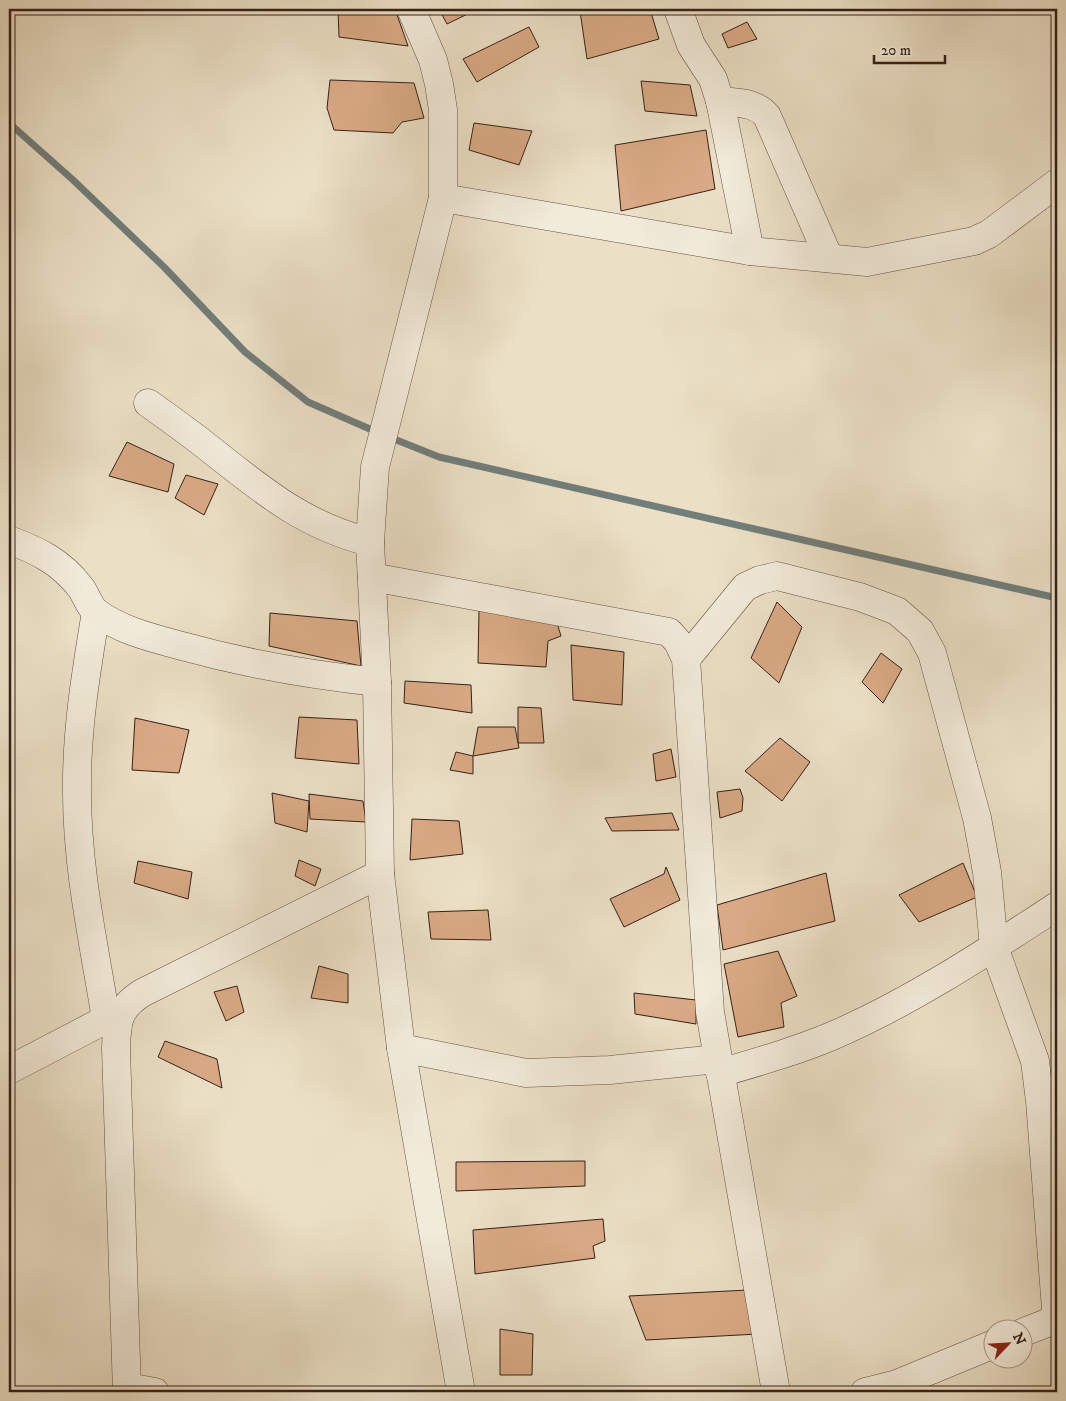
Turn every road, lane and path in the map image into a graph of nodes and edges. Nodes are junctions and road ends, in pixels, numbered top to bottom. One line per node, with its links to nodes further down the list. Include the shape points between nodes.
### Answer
1 (411, 9): 5 (street, via 433,60 439,84 443,110)
2 (678, 9): 3 (street, via 691,45 712,79)
3 (720, 101): 6 (street); 7 (street, via 752,105 767,116)
4 (1057, 183): 7 (street, via 989,234 974,241 866,262)
5 (443, 198): 6 (street); 10 (street, via 375,467)
6 (750, 251): 7 (street)
7 (829, 258)
8 (148, 404): 10 (street, via 297,514 345,536)
9 (9, 540): 12 (street, via 44,554 69,573)
10 (370, 542): 11 (street)
11 (372, 578): 13 (street, via 669,632); 14 (street)
12 (96, 612): 14 (street, via 142,635 228,659); 18 (street, via 81,706 77,792 79,845)
13 (686, 659): 17 (street, via 745,587 777,576 860,597 897,611 920,631 932,653 977,818 987,872); 20 (street, via 710,1012)
14 (377, 682): 15 (street)
15 (380, 874): 18 (street, via 142,993); 19 (street)
16 (1057, 906): 17 (street)
17 (994, 947): 20 (street, via 897,1004 831,1036 776,1056); 22 (street, via 1035,1061)
18 (114, 1015): 21 (street); 25 (street, via 117,1024)
19 (401, 1048): 20 (street, via 526,1073); 27 (street)
20 (719, 1066): 28 (street)
21 (9, 1070)
22 (1057, 1321): 23 (street)
23 (1034, 1329)
24 (984, 1348): 29 (street, via 897,1384)
25 (127, 1390): 26 (street)
26 (155, 1392)
27 (461, 1392)
28 (776, 1392)
29 (865, 1392)

